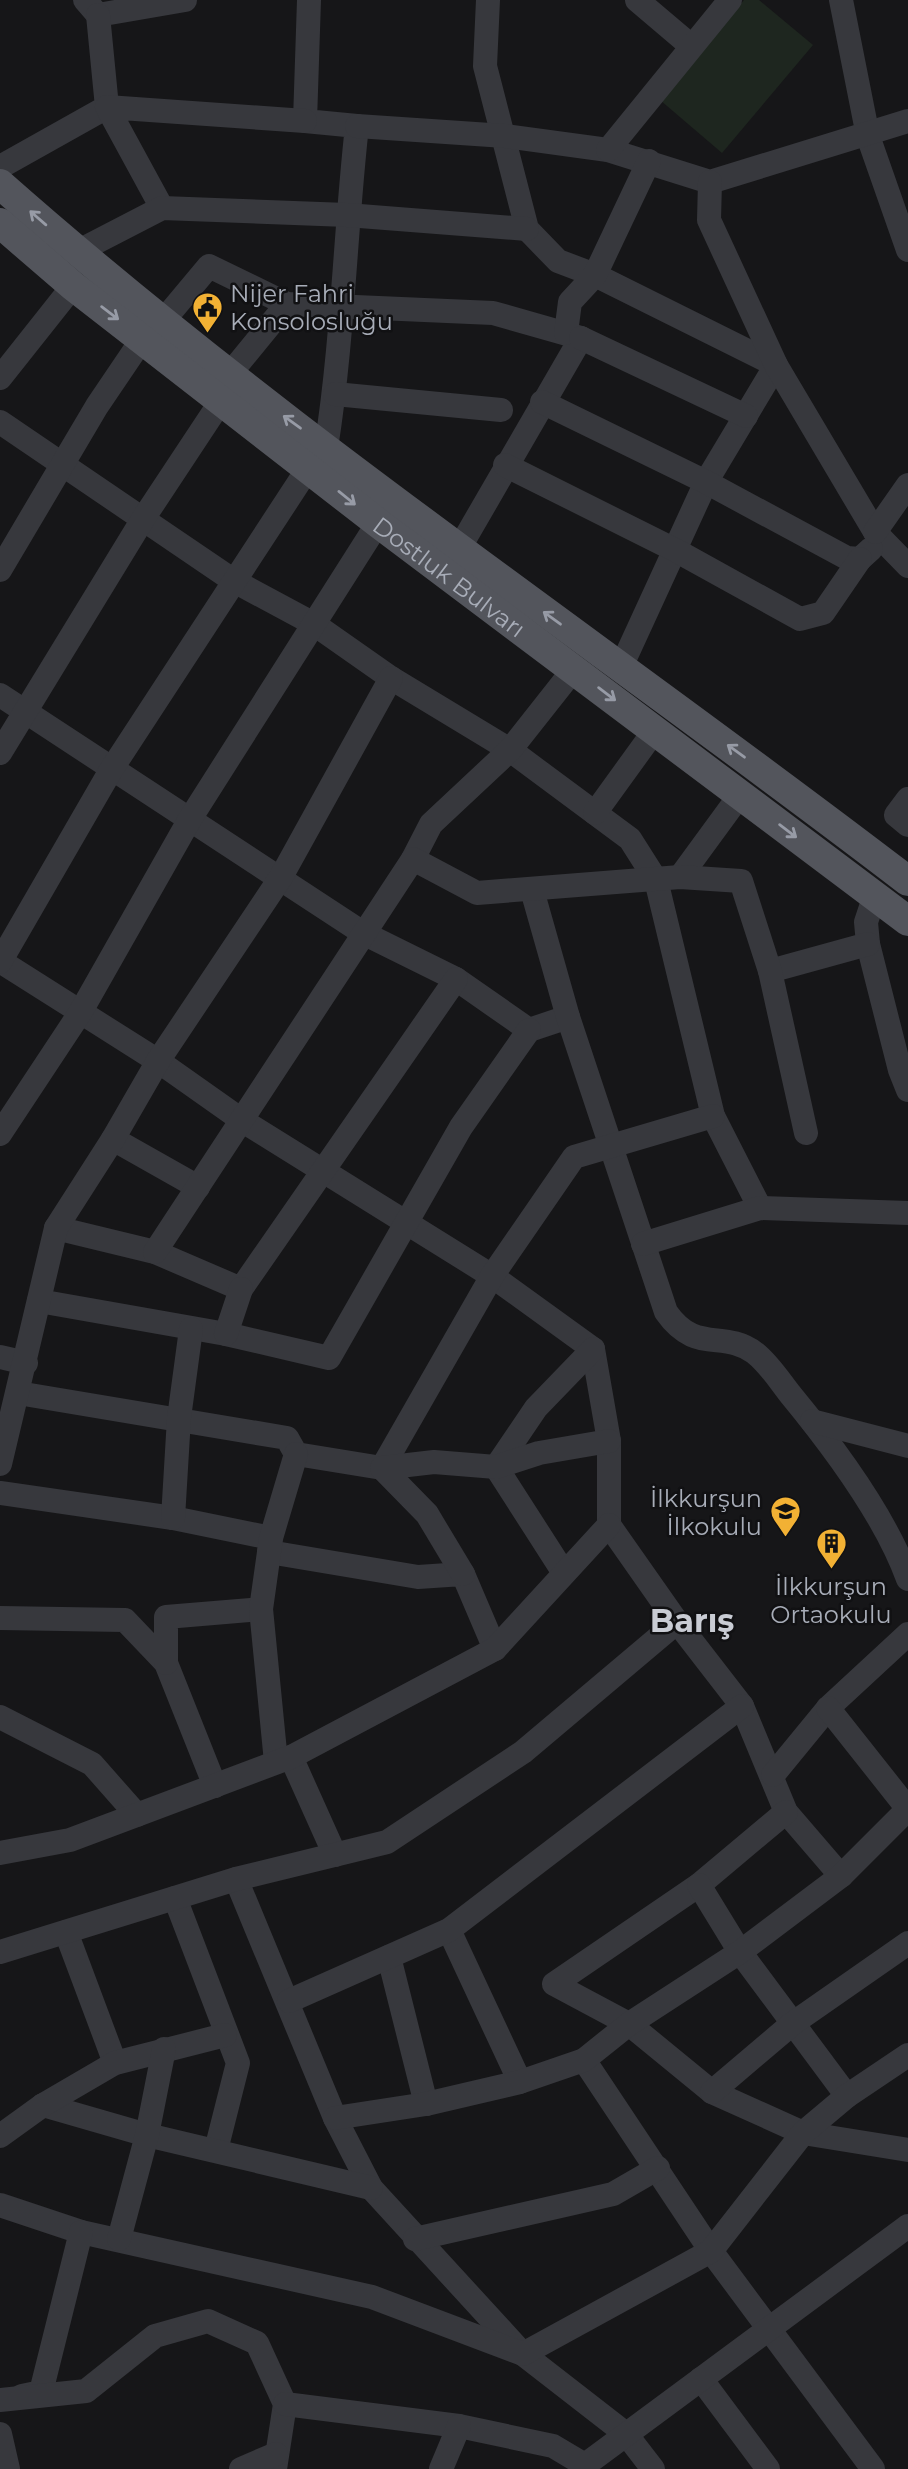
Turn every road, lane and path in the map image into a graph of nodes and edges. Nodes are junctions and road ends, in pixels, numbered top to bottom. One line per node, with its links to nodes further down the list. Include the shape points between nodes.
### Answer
1 (185, 0): 7 (street)
2 (309, 0): 10 (street)
3 (488, 0): 13 (street, via 485,66)
4 (636, 0): 8 (street)
5 (730, 0): 8 (street)
6 (841, 0): 14 (street)
7 (91, 8): 9 (street)
8 (690, 45): 15 (street)
9 (107, 107): 10 (street); 17 (street); 20 (street)
10 (305, 121): 12 (street)
11 (908, 121): 14 (street)
12 (357, 126): 13 (street); 21 (street)
13 (505, 136): 15 (street); 23 (street)
14 (868, 136): 18 (street); 24 (street)
15 (608, 150): 16 (street)
16 (649, 162): 18 (street); 26 (street)
17 (0, 167)
18 (710, 182): 32 (street, via 709,220)
19 (0, 184): 25 (main road, Dostluk Bulvarı, one-way to 19)
20 (162, 208): 21 (street); 25 (street)
21 (347, 215): 23 (street); 29 (street)
22 (0, 223): 27 (main road, Dostluk Bulvarı)
23 (527, 229): 26 (street, via 558,261)
24 (908, 250)
25 (77, 252): 30 (main road, Dostluk Bulvarı)
26 (595, 275): 31 (street, via 570,302); 32 (street)
27 (74, 285): 30 (main road, Dostluk Bulvarı, one-way to 30); 33 (street)
28 (287, 304): 29 (street); 30 (street, via 209,266); 34 (street)
29 (343, 305): 31 (street, via 493,313); 35 (street)
30 (153, 329): 34 (main road, Dostluk Bulvarı); 41 (street)
31 (574, 336): 36 (street); 38 (street)
32 (776, 365): 38 (street); 47 (street)
33 (0, 378)
34 (225, 388): 40 (main road, Dostluk Bulvarı); 45 (street)
35 (335, 394): 37 (street); 40 (street)
36 (542, 402): 42 (street); 43 (street)
37 (501, 410)
38 (746, 416): 43 (street)
39 (0, 422): 41 (street)
40 (318, 457): 46 (main road, Dostluk Bulvarı, one-way to 46); 48 (main road, Dostluk Bulvarı); 53 (street)
41 (63, 464): 45 (street); 52 (street)
42 (505, 465): 48 (street); 49 (street)
43 (706, 482): 49 (street); 50 (street, via 847,558)
44 (908, 485): 47 (street)
45 (142, 519): 53 (street); 59 (street)
46 (377, 523): 54 (street); 56 (main road, Dostluk Bulvarı)
47 (878, 535): 50 (street); 51 (street)
48 (460, 547): 55 (main road, Dostluk Bulvarı, one-way to 48)
49 (677, 551): 50 (street, via 800,619 823,613); 55 (street)
50 (860, 558)
51 (908, 566)
52 (0, 570)
53 (234, 581): 54 (street); 63 (street)
54 (314, 624): 57 (street); 67 (street)
55 (621, 667): 72 (main road, Dostluk Bulvarı, one-way to 55)
56 (574, 669): 60 (main road, Dostluk Bulvarı, one-way to 60); 61 (street)
57 (391, 678): 61 (street); 70 (street)
58 (0, 695): 59 (street)
59 (27, 711): 62 (street); 63 (street)
60 (655, 730): 64 (main road, Dostluk Bulvarı); 66 (street)
61 (510, 750): 66 (street); 69 (street, via 442,812)
62 (0, 753)
63 (111, 770): 67 (street); 78 (street)
64 (740, 795): 71 (street); 74 (main road, Dostluk Bulvarı, one-way to 74)
65 (908, 799): 68 (street, via 896,815)
66 (595, 813): 71 (street, via 630,839)
67 (190, 819): 70 (street); 81 (street)
68 (908, 825)
69 (413, 859): 73 (street, via 477,893); 76 (street)
70 (281, 877): 76 (street); 84 (street)
71 (668, 879): 73 (street); 79 (street, via 741,881); 86 (street)
72 (908, 881)
73 (532, 890): 82 (street)
74 (875, 895): 75 (main road, Dostluk Bulvarı); 77 (street, via 866,922)
75 (908, 921)
76 (363, 933): 80 (street); 87 (street)
77 (868, 944): 79 (street); 85 (street)
78 (0, 962): 81 (street)
79 (770, 971): 88 (street)
80 (456, 979): 83 (street); 92 (street)
81 (80, 1013): 84 (street); 89 (street)
82 (568, 1017): 83 (street); 91 (street)
83 (529, 1030): 96 (street, via 461,1127)
84 (158, 1061): 87 (street); 90 (street)
85 (908, 1090)
86 (713, 1116): 91 (street); 94 (street)
87 (243, 1121): 92 (street); 93 (street)
88 (806, 1133)
89 (0, 1134)
90 (113, 1139): 93 (street); 97 (street)
91 (611, 1146): 98 (street); 100 (street, via 574,1157)
92 (323, 1169): 96 (street); 101 (street)
93 (198, 1187): 99 (street)
94 (760, 1208): 95 (street); 98 (street)
95 (908, 1213)
96 (406, 1220): 100 (street); 104 (street, via 329,1358)
97 (56, 1228): 99 (street); 102 (street)
98 (643, 1244): 110 (street, via 666,1312 679,1328 695,1338 740,1345 754,1352)
99 (155, 1252): 101 (street)
100 (492, 1276): 105 (street); 117 (street)
101 (241, 1289): 104 (street)
102 (39, 1301): 103 (street); 107 (street)
103 (191, 1329): 104 (street); 109 (street)
104 (226, 1334)
105 (593, 1349): 111 (street); 116 (street, via 536,1408)
106 (0, 1357): 107 (street)
107 (26, 1363): 108 (street)
108 (18, 1393): 109 (street); 114 (street)
109 (179, 1418): 113 (street, via 287,1438); 119 (street)
110 (813, 1422): 112 (street); 122 (street)
111 (609, 1441): 116 (street); 120 (street)
112 (908, 1446)
113 (296, 1454): 117 (street); 121 (street)
114 (0, 1457): 115 (street)
115 (0, 1464)
116 (496, 1467): 117 (street, via 434,1462); 123 (street)
117 (383, 1468): 124 (street, via 427,1514)
118 (0, 1493): 119 (street)
119 (173, 1518): 121 (street)
120 (610, 1525): 123 (street); 128 (street)
121 (270, 1545): 124 (street, via 418,1577); 126 (street)
122 (902, 1549): 125 (street)
123 (564, 1573): 130 (street)
124 (463, 1574): 130 (street)
125 (908, 1579)
126 (261, 1609): 131 (street, via 166,1616); 135 (street)
127 (0, 1618): 131 (street, via 125,1620)
128 (677, 1622): 132 (street); 141 (street, via 523,1752 387,1842)
129 (908, 1634): 133 (street)
130 (495, 1649): 135 (street)
131 (166, 1664): 137 (street)
132 (741, 1706): 136 (street); 146 (street)
133 (828, 1708): 136 (street); 142 (street, via 908,1808)
134 (0, 1717): 139 (street, via 92,1764)
135 (283, 1759): 137 (street); 141 (street)
136 (773, 1775): 138 (street)
137 (215, 1786): 139 (street)
138 (786, 1812): 142 (street); 144 (street)
139 (137, 1815): 140 (street, via 70,1840)
140 (0, 1853)
141 (335, 1855): 143 (street)
142 (841, 1876): 150 (street)
143 (236, 1879): 145 (street); 152 (street)
144 (699, 1885): 150 (street); 153 (street, via 554,1984)
145 (175, 1898): 147 (street); 155 (street)
146 (450, 1930): 151 (street); 160 (street)
147 (66, 1932): 149 (street); 159 (street)
148 (908, 1943): 154 (street)
149 (0, 1952)
150 (740, 1952): 153 (street); 154 (street)
151 (389, 1958): 152 (street); 163 (street)
152 (289, 2001): 165 (street)
153 (629, 2024): 158 (street); 161 (street)
154 (792, 2024): 161 (street); 162 (street)
155 (225, 2035): 156 (street); 169 (street, via 238,2063)
156 (164, 2049): 159 (street); 167 (street)
157 (908, 2055): 162 (street)
158 (584, 2060): 160 (street); 171 (street)
159 (116, 2063): 164 (street)
160 (520, 2082): 163 (street)
161 (712, 2092): 166 (street)
162 (847, 2096): 166 (street)
163 (426, 2104): 165 (street)
164 (43, 2105): 167 (street); 168 (street)
165 (335, 2118): 172 (street)
166 (803, 2133): 170 (street); 178 (street)
167 (147, 2135): 169 (street); 176 (street)
168 (0, 2136)
169 (216, 2150): 172 (street)
170 (908, 2150)
171 (658, 2168): 177 (street, via 613,2194); 178 (street)
172 (371, 2188): 177 (street)
173 (0, 2205): 175 (street)
174 (908, 2226): 179 (street)
175 (81, 2231): 176 (street); 182 (street, via 41,2392)
176 (119, 2239): 180 (street, via 372,2297)
177 (415, 2239): 180 (street)
178 (711, 2251): 179 (street); 180 (street)
179 (770, 2331): 181 (street); 194 (street)
180 (523, 2354): 186 (street)
181 (701, 2379): 186 (street); 193 (street)
182 (0, 2400): 183 (street, via 86,2391 155,2336 208,2321 257,2343)
183 (285, 2404): 184 (street); 187 (street)
184 (459, 2426): 188 (street, via 553,2446); 191 (street)
185 (0, 2434): 189 (street)
186 (626, 2434): 188 (street); 192 (street)
187 (275, 2462): 190 (street)
188 (582, 2467)
189 (8, 2469)
190 (241, 2469)
191 (441, 2469)
192 (653, 2469)
193 (768, 2469)
194 (873, 2469)

